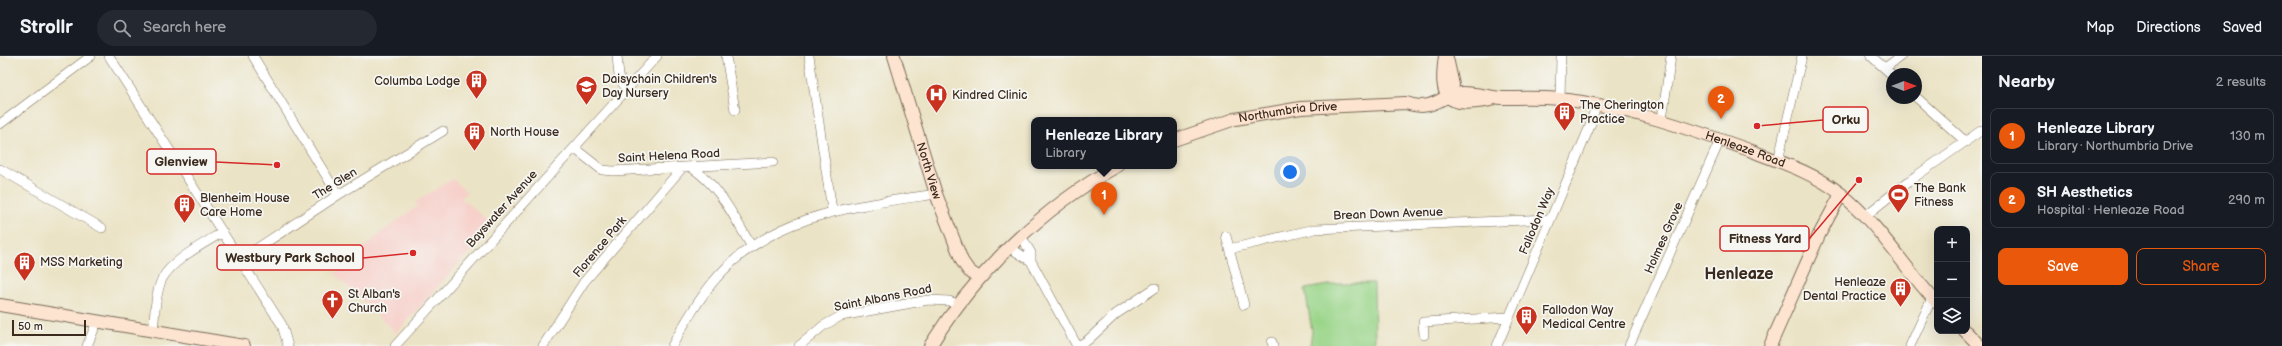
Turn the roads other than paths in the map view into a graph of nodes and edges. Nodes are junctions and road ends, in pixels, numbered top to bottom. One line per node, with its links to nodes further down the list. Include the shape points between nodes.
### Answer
1 (91, 56): 23 (street)
2 (109, 56): 43 (street)
3 (253, 56): 38 (street)
4 (617, 56): 16 (street, via 619,76)
5 (657, 56): 16 (street, Bayswater Avenue)
6 (726, 56): 21 (street)
7 (809, 56): 39 (street)
8 (894, 56): 36 (main road, North View)
9 (1446, 56): 17 (main road, via 1442,85)
10 (1561, 56): 18 (street)
11 (1671, 56): 22 (street)
12 (1802, 56): 30 (street)
13 (1871, 56): 15 (street)
14 (1901, 56): 15 (street)
15 (1885, 68)
16 (626, 89): 29 (street, Bayswater Avenue)
17 (1448, 97): 18 (main road, Henleaze Road, via 1460,103 1501,98); 26 (main road, Northumbria Drive, via 1434,105 1413,106 1406,103 1301,108 1235,119)
18 (1560, 99): 20 (main road, Henleaze Road)
19 (1922, 102): 28 (street)
20 (1596, 105): 22 (main road, Henleaze Road); 41 (street, Fallodon Way, via 1590,126)
21 (735, 110)
22 (1662, 119): 27 (main road, Henleaze Road)
23 (0, 124)
24 (1982, 130): 28 (street)
25 (443, 131): 38 (street, The Glen)
26 (1177, 139)
27 (1720, 140): 30 (main road, Henleaze Road); 73 (street, Holmes Grove)
28 (1966, 142): 40 (street, via 1909,181)
29 (574, 148): 32 (street, Saint Helena Road, via 602,170); 66 (street, Bayswater Avenue)
30 (1778, 161): 37 (main road, Henleaze Road, via 1817,179)
31 (773, 162): 33 (street, Saint Helena Road)
32 (682, 168): 33 (street, Saint Helena Road); 67 (street, Florence Park, via 584,282)
33 (692, 168): 46 (street, via 720,195)
34 (0, 169): 42 (street)
35 (1112, 169): 44 (main road, via 1072,193)
36 (936, 194): 39 (street); 51 (main road, North View, via 962,261)
37 (1841, 194): 40 (main road, Henleaze Road); 74 (main road, via 1819,235)
38 (338, 195): 49 (street, The Glen)
39 (832, 210): 46 (street, via 795,224)
40 (1865, 216): 53 (main road, Henleaze Road)
41 (1550, 220): 48 (street, Brean Down Avenue, via 1315,229); 58 (street, Fallodon Way)
42 (102, 228)
43 (223, 232): 49 (street); 60 (street, via 179,262 165,276 158,291)
44 (1021, 236): 47 (main road); 50 (street, via 1031,253)
45 (1226, 236): 48 (street)
46 (752, 247): 68 (street, via 714,282)
47 (1010, 248): 50 (street); 51 (main road)
48 (1230, 249): 56 (street)
49 (241, 259): 65 (street, via 282,325)
50 (1031, 261): 71 (street)
51 (979, 278): 55 (main road)
52 (1155, 288): 71 (street, via 1116,314 1088,340)
53 (1934, 299)
54 (1934, 302): 75 (street)
55 (957, 304): 69 (street, Saint Albans Road, via 928,300 841,316 823,326); 70 (main road)
56 (1244, 305)
57 (0, 306): 59 (main road)
58 (1509, 317): 62 (street, via 1423,322); 72 (street, Fallodon Way)
59 (97, 322): 60 (main road); 63 (street)
60 (153, 330): 64 (main road)
61 (1968, 334): 76 (main road)
62 (1424, 335)
63 (87, 346)
64 (244, 346)
65 (288, 346)
66 (395, 346)
67 (544, 346)
68 (672, 346)
69 (799, 346)
70 (930, 346)
71 (1077, 346)
72 (1497, 346)
73 (1629, 346)
74 (1770, 346)
75 (1910, 346)
76 (1979, 346)

